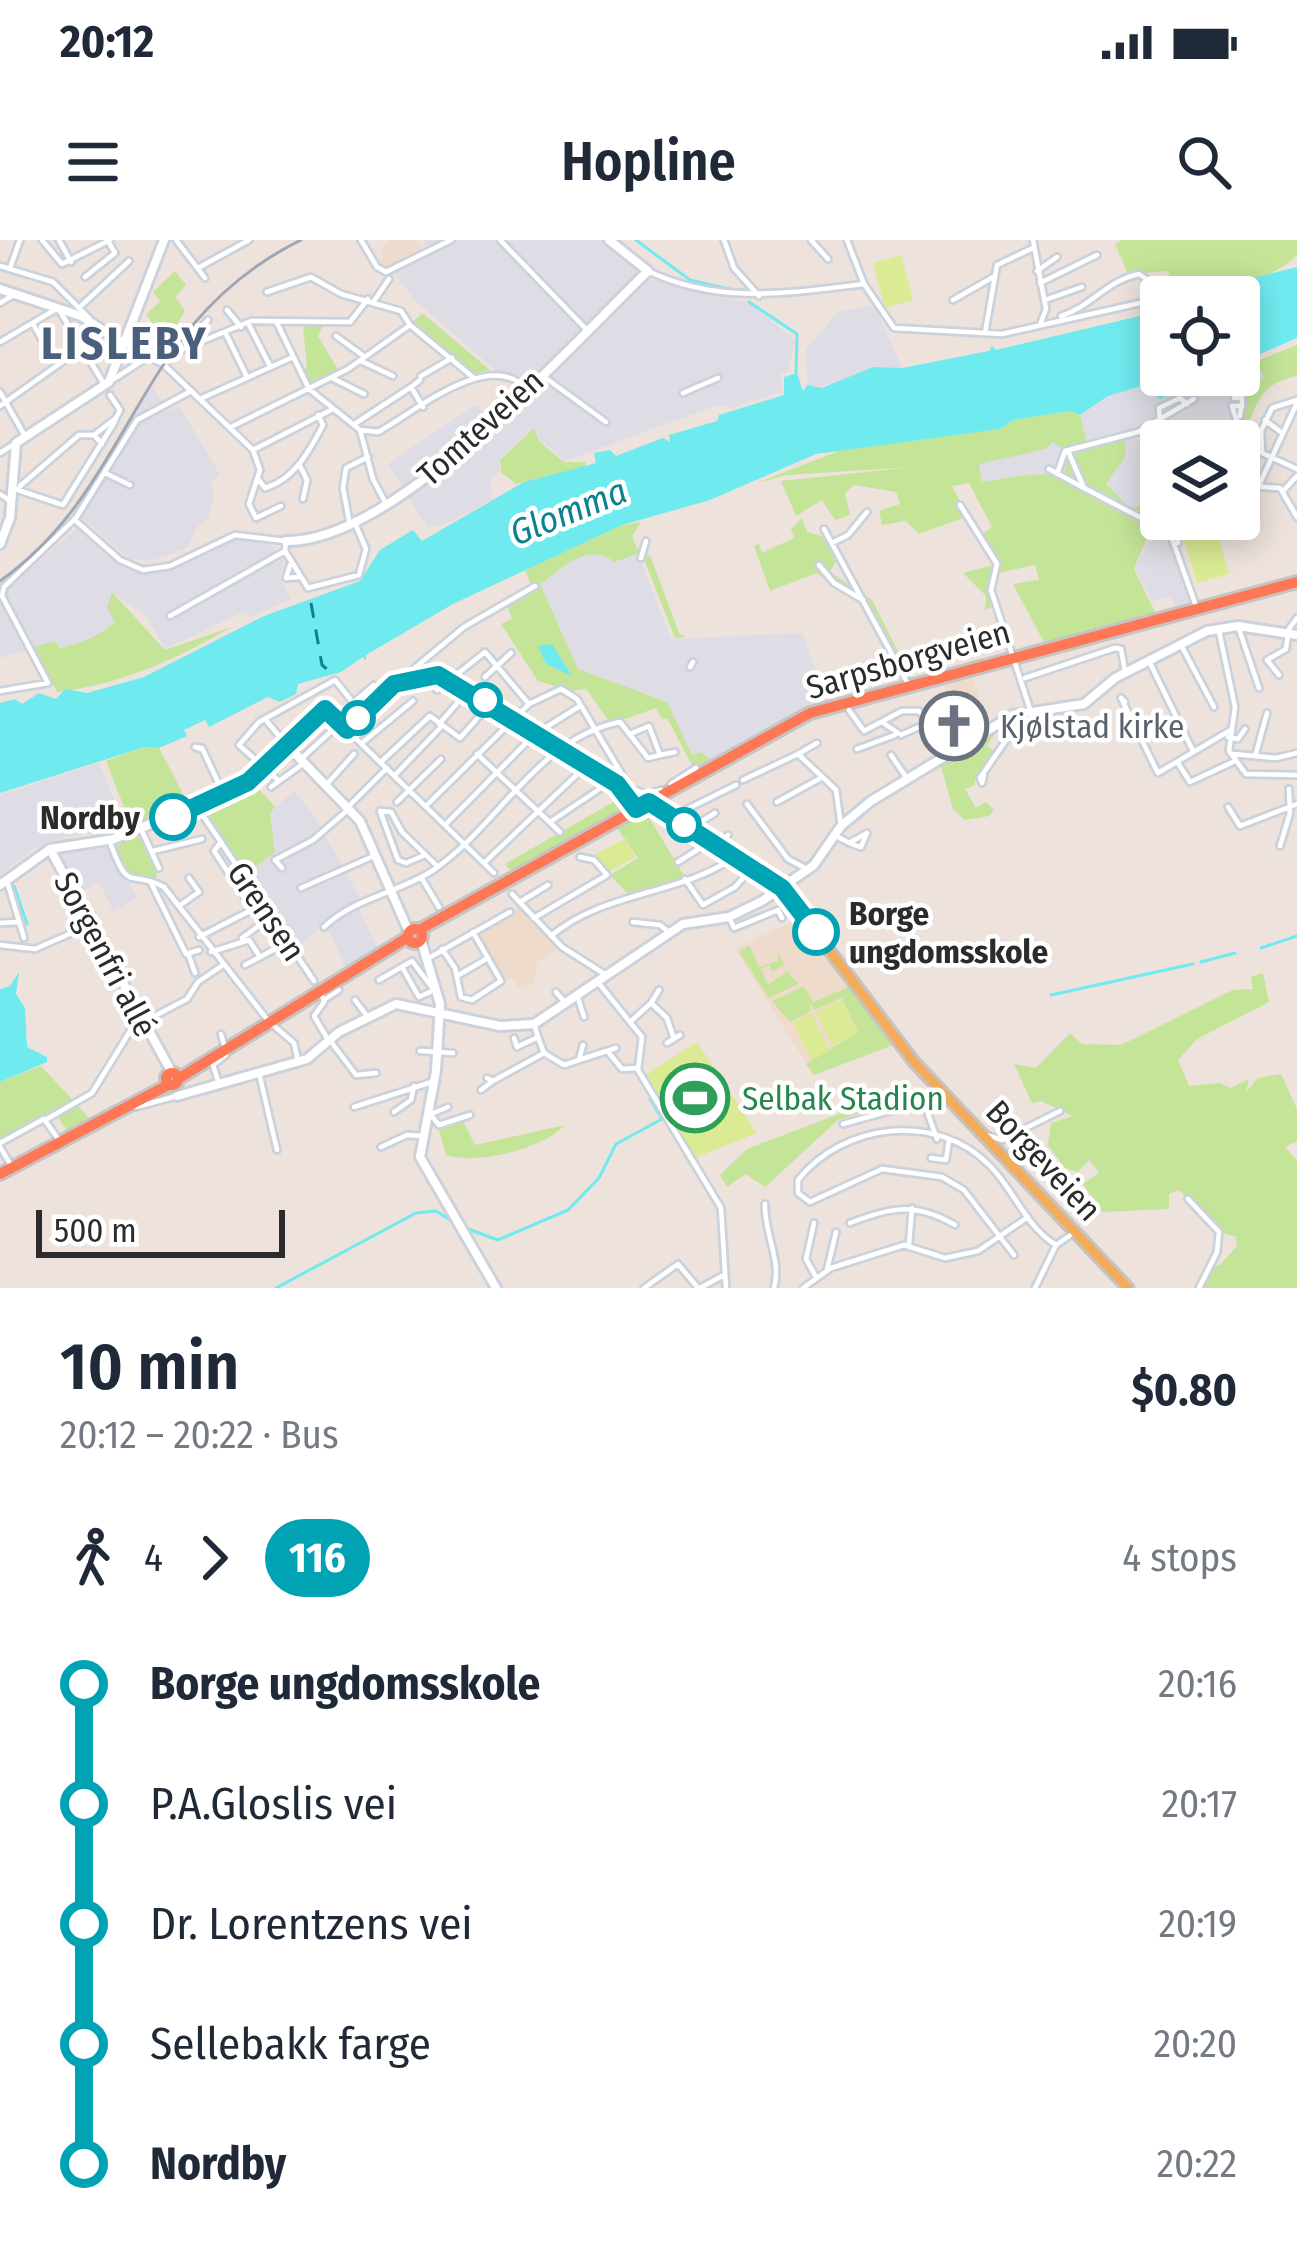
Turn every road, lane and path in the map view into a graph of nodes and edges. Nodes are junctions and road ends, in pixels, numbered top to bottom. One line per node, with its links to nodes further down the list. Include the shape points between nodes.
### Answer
1 (20, 240): 25 (street)
2 (41, 240): 22 (street, via 55,261)
3 (59, 240): 22 (street)
4 (92, 240): 17 (street)
5 (164, 240): 66 (street)
6 (248, 240): 26 (street)
7 (361, 240): 8 (street, via 386,272)
8 (451, 240)
9 (500, 240): 58 (street)
10 (609, 240): 27 (street)
11 (724, 240): 41 (street, via 734,268)
12 (811, 240): 20 (street)
13 (847, 240): 36 (street)
14 (109, 241): 17 (street); 32 (street, via 116,253)
15 (181, 241): 26 (street)
16 (1033, 244): 28 (street); 30 (street, via 1000,262)
17 (97, 248): 22 (street)
18 (1097, 255): 35 (street)
19 (1057, 257): 28 (street)
20 (828, 259)
21 (129, 261): 24 (street)
22 (71, 262)
23 (0, 266): 25 (street)
24 (122, 267): 29 (street); 47 (street)
25 (10, 268): 47 (street, via 53,282)
26 (198, 268): 33 (street)
27 (647, 271): 41 (street, via 702,290); 58 (street, Tomteveien)
28 (1037, 271): 35 (street)
29 (130, 274)
30 (995, 276): 43 (street); 60 (street)
31 (1144, 276): 52 (street, via 1118,280 1089,306)
32 (85, 277)
33 (205, 278)
34 (389, 279): 42 (street)
35 (1040, 283): 44 (street)
36 (864, 284): 41 (street); 60 (street, via 891,327)
37 (1082, 286): 44 (street)
38 (0, 289): 40 (street)
39 (267, 292): 42 (street, via 307,277)
40 (15, 294): 45 (street); 48 (street)
41 (759, 296)
42 (371, 300): 54 (street, via 342,324); 57 (street, via 401,311)
43 (953, 300)
44 (1045, 300): 53 (street)
45 (0, 303)
46 (1140, 303): 52 (street)
47 (82, 305): 50 (street)
48 (58, 308): 50 (street); 55 (street); 67 (street)
49 (227, 310): 56 (street)
50 (89, 320): 59 (street)
51 (208, 320): 64 (street, via 198,332)
52 (1051, 321): 53 (street)
53 (1041, 322): 60 (street)
54 (277, 323): 56 (street); 69 (street)
55 (33, 324): 63 (street); 65 (street)
56 (244, 325): 61 (street); 73 (street)
57 (410, 325): 70 (street); 71 (street)
58 (586, 329): 74 (street, Tomteveien)
59 (105, 331): 66 (street); 67 (street)
60 (986, 333)
61 (226, 334): 64 (street); 76 (street)
62 (336, 336): 71 (street)
63 (41, 338)
64 (202, 341): 72 (street)
65 (0, 342)
66 (124, 344): 68 (street); 80 (street)
67 (81, 347): 80 (street); 93 (street)
68 (148, 357): 72 (street); 80 (street)
69 (293, 357): 73 (street); 83 (street)
70 (452, 358): 78 (street); 81 (street)
71 (363, 359): 75 (street); 77 (street)
72 (163, 364): 84 (street)
73 (271, 367): 76 (street)
74 (540, 373): 82 (street, Tomteveien); 100 (street)
75 (393, 376)
76 (247, 377): 90 (street)
77 (332, 377): 83 (street); 87 (street)
78 (474, 378): 82 (street, via 502,375); 94 (street)
79 (718, 378): 86 (street)
80 (106, 383): 105 (street)
81 (411, 387): 94 (street); 102 (street, via 362,416)
82 (525, 387): 129 (street, Tomteveien, via 428,478)
83 (309, 389): 95 (street); 101 (street)
84 (191, 391): 90 (street); 117 (street, via 137,420)
85 (0, 392): 93 (street)
86 (683, 393)
87 (364, 394)
88 (110, 395): 97 (street)
89 (1234, 398): 98 (street, via 1241,397 1242,407 1232,406)
90 (200, 399): 101 (street)
91 (1191, 401): 109 (street, via 1160,421)
92 (1297, 401): 99 (street, via 1278,404); 103 (street)
93 (3, 404): 105 (street)
94 (423, 407): 102 (street, via 378,432)
95 (331, 410): 96 (street); 102 (street)
96 (318, 416): 108 (street); 114 (street, via 323,424)
97 (116, 418): 104 (street); 107 (street)
98 (1239, 420)
99 (1265, 420): 103 (street); 113 (street, via 1260,449)
100 (606, 422)
101 (231, 427): 108 (street)
102 (358, 428): 112 (street)
103 (1282, 433): 113 (street)
104 (94, 435): 107 (street); 123 (street, via 79,435)
105 (26, 436): 106 (street)
106 (16, 443): 111 (street); 123 (street)
107 (102, 444): 123 (street, via 63,506)
108 (253, 450): 119 (street)
109 (1068, 451): 118 (street); 124 (street)
110 (296, 452): 114 (street)
111 (0, 453)
112 (368, 457): 129 (street); 135 (street, via 346,468)
113 (1271, 458): 116 (street); 120 (street)
114 (300, 463): 119 (street, via 273,487); 127 (street)
115 (1049, 469): 118 (street)
116 (1297, 472): 125 (street)
117 (105, 473): 122 (street); 134 (street)
118 (1057, 474): 124 (street)
119 (258, 478): 131 (street, via 249,504 256,518)
120 (1260, 481)
121 (1260, 483): 125 (street)
122 (130, 485)
123 (14, 488): 128 (street)
124 (1084, 488): 142 (street, via 1160,525)
125 (1284, 490): 133 (street)
126 (0, 494): 128 (street)
127 (303, 499)
128 (10, 501): 136 (street)
129 (387, 505): 135 (street, Tomteveien)
130 (960, 505): 159 (street, via 998,564 991,590)
131 (281, 506)
132 (867, 512): 140 (street)
133 (1297, 518)
134 (75, 520): 143 (street, Tomteveien, via 143,570 244,533); 174 (street, via 2,596 49,683)
135 (352, 522): 143 (street, Tomteveien); 147 (street, via 366,549 362,572 308,588)
136 (4, 527): 141 (street)
137 (824, 529): 140 (street)
138 (1178, 540): 142 (street)
139 (646, 541): 144 (street)
140 (832, 543): 150 (street)
141 (0, 544)
142 (1178, 545): 151 (street)
143 (286, 546): 145 (street); 152 (street)
144 (641, 558)
145 (290, 564): 147 (street); 147 (street, via 286,578)
146 (819, 565): 150 (street)
147 (299, 577)
148 (1293, 581): 151 (highway, Sarpsborgveien)
149 (535, 586): 168 (street, via 464,627)
150 (868, 602): 170 (street)
151 (1196, 608): 159 (highway, Sarpsborgveien)
152 (170, 616)
153 (1297, 618): 156 (street)
154 (1238, 626): 155 (street); 156 (street); 171 (street)
155 (1219, 628): 157 (street); 200 (street, via 1235,707)
156 (1290, 634): 164 (street, via 1286,649 1267,660)
157 (1180, 645): 160 (street); 182 (street)
158 (511, 653): 161 (street)
159 (1016, 656): 166 (street); 170 (highway, Sarpsborgveien)
160 (1149, 661): 162 (street); 209 (street)
161 (498, 665): 165 (street); 167 (street, via 485,652); 180 (street)
162 (1125, 672): 166 (street, via 1115,648); 169 (street)
163 (428, 674): 167 (street); 168 (street); 172 (street)
164 (1279, 676)
165 (485, 677)
166 (1023, 678): 184 (street)
167 (451, 679): 173 (street)
168 (399, 681): 176 (street)
169 (1110, 681): 184 (street, via 1079,706); 220 (street, via 1158,773)
170 (908, 684): 240 (highway, Sarpsborgveien, via 800,717)
171 (1259, 688)
172 (437, 690)
173 (469, 690): 179 (street); 194 (street)
174 (0, 691)
175 (311, 694): 178 (street, via 335,680); 183 (street); 189 (street)
176 (383, 694): 178 (street, via 374,685); 187 (street)
177 (413, 701): 203 (street)
178 (353, 703): 187 (street)
179 (490, 704): 188 (street); 194 (street, via 460,738)
180 (529, 704): 181 (street, via 566,689); 188 (street)
181 (580, 706): 196 (street); 197 (street)
182 (1214, 707)
183 (325, 709): 193 (street); 202 (street)
184 (1030, 709): 190 (street)
185 (849, 710): 191 (street, via 860,730)
186 (1267, 713): 210 (street)
187 (362, 714): 193 (street)
188 (513, 718): 197 (street); 213 (street)
189 (265, 719): 202 (street); 223 (street, via 239,746)
190 (1005, 719): 198 (street); 227 (street, via 1011,734)
191 (882, 722): 192 (street, via 902,711 919,711); 201 (street)
192 (929, 722): 198 (street, via 966,706); 201 (street)
193 (343, 726): 203 (street); 219 (street)
194 (440, 726): 221 (street, via 430,716); 226 (street)
195 (1245, 729): 200 (street, via 1238,739)
196 (596, 731): 199 (street, via 617,722); 205 (street); 237 (street)
197 (536, 733): 205 (street); 225 (street)
198 (981, 733): 229 (street)
199 (630, 734): 215 (street, via 648,758); 215 (street, via 649,726)
200 (1228, 734): 209 (street); 217 (street)
201 (895, 735): 206 (street)
202 (284, 742): 219 (street); 223 (street)
203 (362, 743): 221 (street)
204 (817, 743): 214 (street)
205 (562, 749): 222 (street); 236 (street)
206 (857, 749)
207 (202, 750): 239 (street)
208 (675, 752): 215 (street)
209 (1192, 752): 220 (street)
210 (1256, 753): 211 (street); 217 (street)
211 (1297, 753)
212 (354, 754): 233 (street)
213 (477, 754): 225 (street); 244 (street)
214 (798, 754): 230 (street); 251 (street)
215 (660, 755)
216 (891, 755): 229 (street)
217 (1232, 758): 220 (street, via 1190,782); 228 (street, via 1258,776)
218 (441, 759): 235 (street)
219 (302, 761): 231 (street); 233 (street)
220 (1178, 763)
221 (384, 765): 226 (street); 246 (street)
222 (587, 765): 232 (street); 249 (street)
223 (262, 767): 231 (street); 239 (street)
224 (696, 768): 237 (street, via 652,794)
225 (497, 773): 236 (street); 254 (street)
226 (395, 775): 235 (street)
227 (984, 775)
228 (1297, 776)
229 (906, 777): 257 (street)
230 (819, 779): 242 (street); 257 (street, via 836,790)
231 (278, 781): 234 (street)
232 (612, 781): 237 (street); 253 (street)
233 (327, 784): 246 (street)
234 (271, 787)
235 (408, 787): 241 (street); 244 (street)
236 (515, 789): 249 (street); 265 (street)
237 (625, 789): 250 (street)
238 (1288, 789): 245 (street)
239 (224, 795): 248 (street)
240 (653, 799): 250 (highway, Sarpsborgveien); 251 (main road, Borgeveien)
241 (397, 802)
242 (777, 802)
243 (747, 804): 281 (street, via 788,859)
244 (427, 805): 254 (street)
245 (1293, 805): 247 (street, via 1240,826); 268 (street)
246 (349, 807): 271 (street); 279 (street, via 275,860)
247 (1228, 807)
248 (198, 808): 255 (street); 264 (street, Grensen)
249 (537, 810): 253 (street); 275 (street)
250 (634, 810): 300 (highway, Sarpsborgveien)
251 (667, 813): 256 (main road, Borgeveien)
252 (715, 813): 256 (street)
253 (550, 822): 259 (street)
254 (446, 824): 265 (street)
255 (141, 829): 263 (street); 270 (street)
256 (690, 829): 267 (main road, Borgeveien)
257 (838, 830): 266 (street); 281 (street)
258 (419, 832): 261 (street)
259 (560, 832)
260 (728, 836): 267 (street)
261 (409, 838): 272 (street); 272 (street, via 391,812 380,811 400,862)
262 (202, 839): 270 (street)
263 (109, 840): 269 (street); 287 (street, via 125,875)
264 (221, 842): 294 (street, Grensen); 297 (street, Grensen, via 214,851)
265 (464, 842): 275 (street); 277 (street)
266 (849, 843)
267 (714, 844): 273 (main road, Borgeveien); 276 (street)
268 (1280, 846)
269 (50, 849): 286 (street); 308 (street, Sorgenfri allé)
270 (153, 851): 278 (street)
271 (376, 855): 289 (street); 291 (street)
272 (425, 855): 277 (street)
273 (733, 856): 280 (main road, Borgeveien); 285 (street)
274 (580, 857): 303 (street, via 608,874)
275 (484, 862): 282 (street)
276 (678, 862)
277 (438, 867): 283 (street)
278 (159, 868)
279 (282, 868)
280 (752, 868): 285 (street, via 703,905); 290 (main road, Borgeveien)
281 (808, 871): 290 (street)
282 (494, 873)
283 (421, 877): 291 (street); 300 (street)
284 (189, 878): 295 (street, via 199,892)
285 (685, 879): 314 (street, via 587,913)
286 (4, 883): 305 (street)
287 (152, 883): 295 (street, via 164,887); 301 (street)
288 (548, 885): 293 (street)
289 (301, 888)
290 (782, 888): 296 (street); 372 (main road, Borgeveien)
291 (392, 890): 310 (street); 313 (street)
292 (512, 894): 293 (street)
293 (520, 902): 303 (street)
294 (262, 904): 297 (street); 339 (street, Grensen)
295 (174, 908): 301 (street); 316 (street)
296 (751, 908): 302 (street); 304 (street)
297 (252, 909): 316 (street)
298 (509, 912): 311 (street)
299 (774, 912): 304 (street)
300 (443, 913): 313 (highway, Sarpsborgveien)
301 (164, 914): 325 (street)
302 (728, 917): 304 (street, via 734,928); 312 (street)
303 (534, 918): 314 (street)
304 (758, 919)
305 (20, 921): 307 (street); 315 (street)
306 (633, 922): 312 (street)
307 (0, 923)
308 (90, 925): 319 (street, via 34,949); 350 (street, Sorgenfri allé)
309 (257, 927): 317 (street)
310 (325, 927)
311 (473, 932): 322 (street); 328 (street)
312 (670, 932): 334 (street)
313 (415, 936): 327 (street); 339 (highway, Sarpsborgveien)
314 (551, 936): 334 (street)
315 (24, 938)
316 (199, 938): 323 (street)
317 (242, 938): 318 (street); 326 (street)
318 (229, 944): 323 (street); 324 (street)
319 (0, 945)
320 (275, 949): 326 (street)
321 (199, 950): 325 (street)
322 (442, 950): 327 (street); 333 (street)
323 (211, 952): 329 (street)
324 (233, 953)
325 (189, 956): 332 (street)
326 (260, 957): 330 (street)
327 (426, 957): 336 (street)
328 (488, 958): 333 (street); 333 (street, via 501,981 478,997 460,997)
329 (223, 965): 345 (street); 350 (street, via 187,999)
330 (245, 965)
331 (401, 967): 335 (street); 336 (street, via 414,962); 336 (street, via 419,998)
332 (195, 973)
333 (457, 976)
334 (602, 978): 341 (street); 349 (street)
335 (379, 980)
336 (435, 989): 346 (street)
337 (339, 990): 339 (street)
338 (659, 990): 343 (street)
339 (319, 991): 345 (highway, Sarpsborgveien); 354 (street, via 314,1016)
340 (556, 992): 344 (street)
341 (577, 995): 344 (street); 347 (street)
342 (355, 1000): 348 (street)
343 (651, 1003): 349 (street); 355 (street)
344 (566, 1004): 351 (street)
345 (266, 1015): 356 (highway, Sarpsborgveien); 363 (street, via 294,1043)
346 (440, 1016): 348 (street, via 396,1004); 351 (street, via 509,1028); 359 (street)
347 (584, 1017)
348 (370, 1021): 354 (street)
349 (630, 1022): 364 (street, via 643,1040)
350 (142, 1023): 368 (street, Sorgenfri allé); 381 (street, via 92,1093)
351 (534, 1024): 352 (street)
352 (538, 1037): 353 (street, via 517,1047); 361 (street)
353 (514, 1038)
354 (329, 1039): 363 (street); 366 (street, via 356,1076)
355 (674, 1039)
356 (223, 1042): 368 (highway, Sarpsborgveien); 369 (street, via 213,1065)
357 (583, 1046): 362 (street)
358 (420, 1051): 359 (street)
359 (438, 1052): 360 (street); 367 (street)
360 (453, 1053)
361 (544, 1053): 362 (street, via 556,1064); 371 (street)
362 (579, 1060): 364 (street, via 612,1051 622,1069)
363 (298, 1061): 365 (street)
364 (638, 1068): 408 (street, via 721,1208)
365 (259, 1073): 369 (street); 390 (street)
366 (376, 1073)
367 (435, 1081): 370 (street); 378 (street)
368 (171, 1082): 369 (street); 373 (street); 387 (highway, Sarpsborgveien)
369 (218, 1084)
370 (414, 1086): 374 (street); 377 (street, via 411,1100)
371 (481, 1090)
372 (941, 1090): 382 (street); 383 (main road, Borgeveien)
373 (134, 1107)
374 (354, 1107)
375 (448, 1107): 378 (street)
376 (1060, 1111): 383 (street, via 1002,1140)
377 (394, 1112)
378 (429, 1114): 380 (street, via 439,1125); 384 (street)
379 (928, 1114): 385 (street)
380 (470, 1115)
381 (46, 1119): 387 (street); 388 (street)
382 (843, 1124)
383 (982, 1134): 402 (main road, Borgeveien)
384 (421, 1136): 389 (street); 410 (street, via 423,1165)
385 (937, 1138): 386 (street); 403 (street, via 856,1135 800,1176 800,1196 820,1201 882,1168 942,1177 964,1190)
386 (949, 1140): 391 (street, via 946,1160); 397 (street, via 989,1164)
387 (65, 1143): 392 (highway, Sarpsborgveien)
388 (0, 1145): 392 (street)
389 (381, 1147)
390 (277, 1150)
391 (931, 1158)
392 (12, 1167): 393 (highway, Sarpsborgveien)
393 (0, 1174)
394 (1187, 1199): 418 (street, via 1218,1228)
395 (765, 1204): 414 (street)
396 (912, 1208): 399 (street); 400 (street); 404 (street)
397 (1028, 1217): 403 (street); 405 (street)
398 (814, 1223): 409 (street, via 806,1259)
399 (850, 1223)
400 (956, 1225)
401 (836, 1232): 407 (street)
402 (1075, 1232): 405 (street); 417 (main road, Borgeveien)
403 (1000, 1238): 404 (street, via 951,1258); 406 (street)
404 (909, 1244): 407 (street)
405 (1056, 1245): 416 (street)
406 (1015, 1255)
407 (826, 1270): 409 (street)
408 (724, 1275): 412 (street); 413 (street)
409 (817, 1277): 415 (street)
410 (496, 1288)
411 (644, 1288): 412 (street, via 678,1264)
412 (699, 1288)
413 (726, 1288)
414 (775, 1288)
415 (803, 1288)
416 (1035, 1288)
417 (1128, 1288)
418 (1199, 1288)

